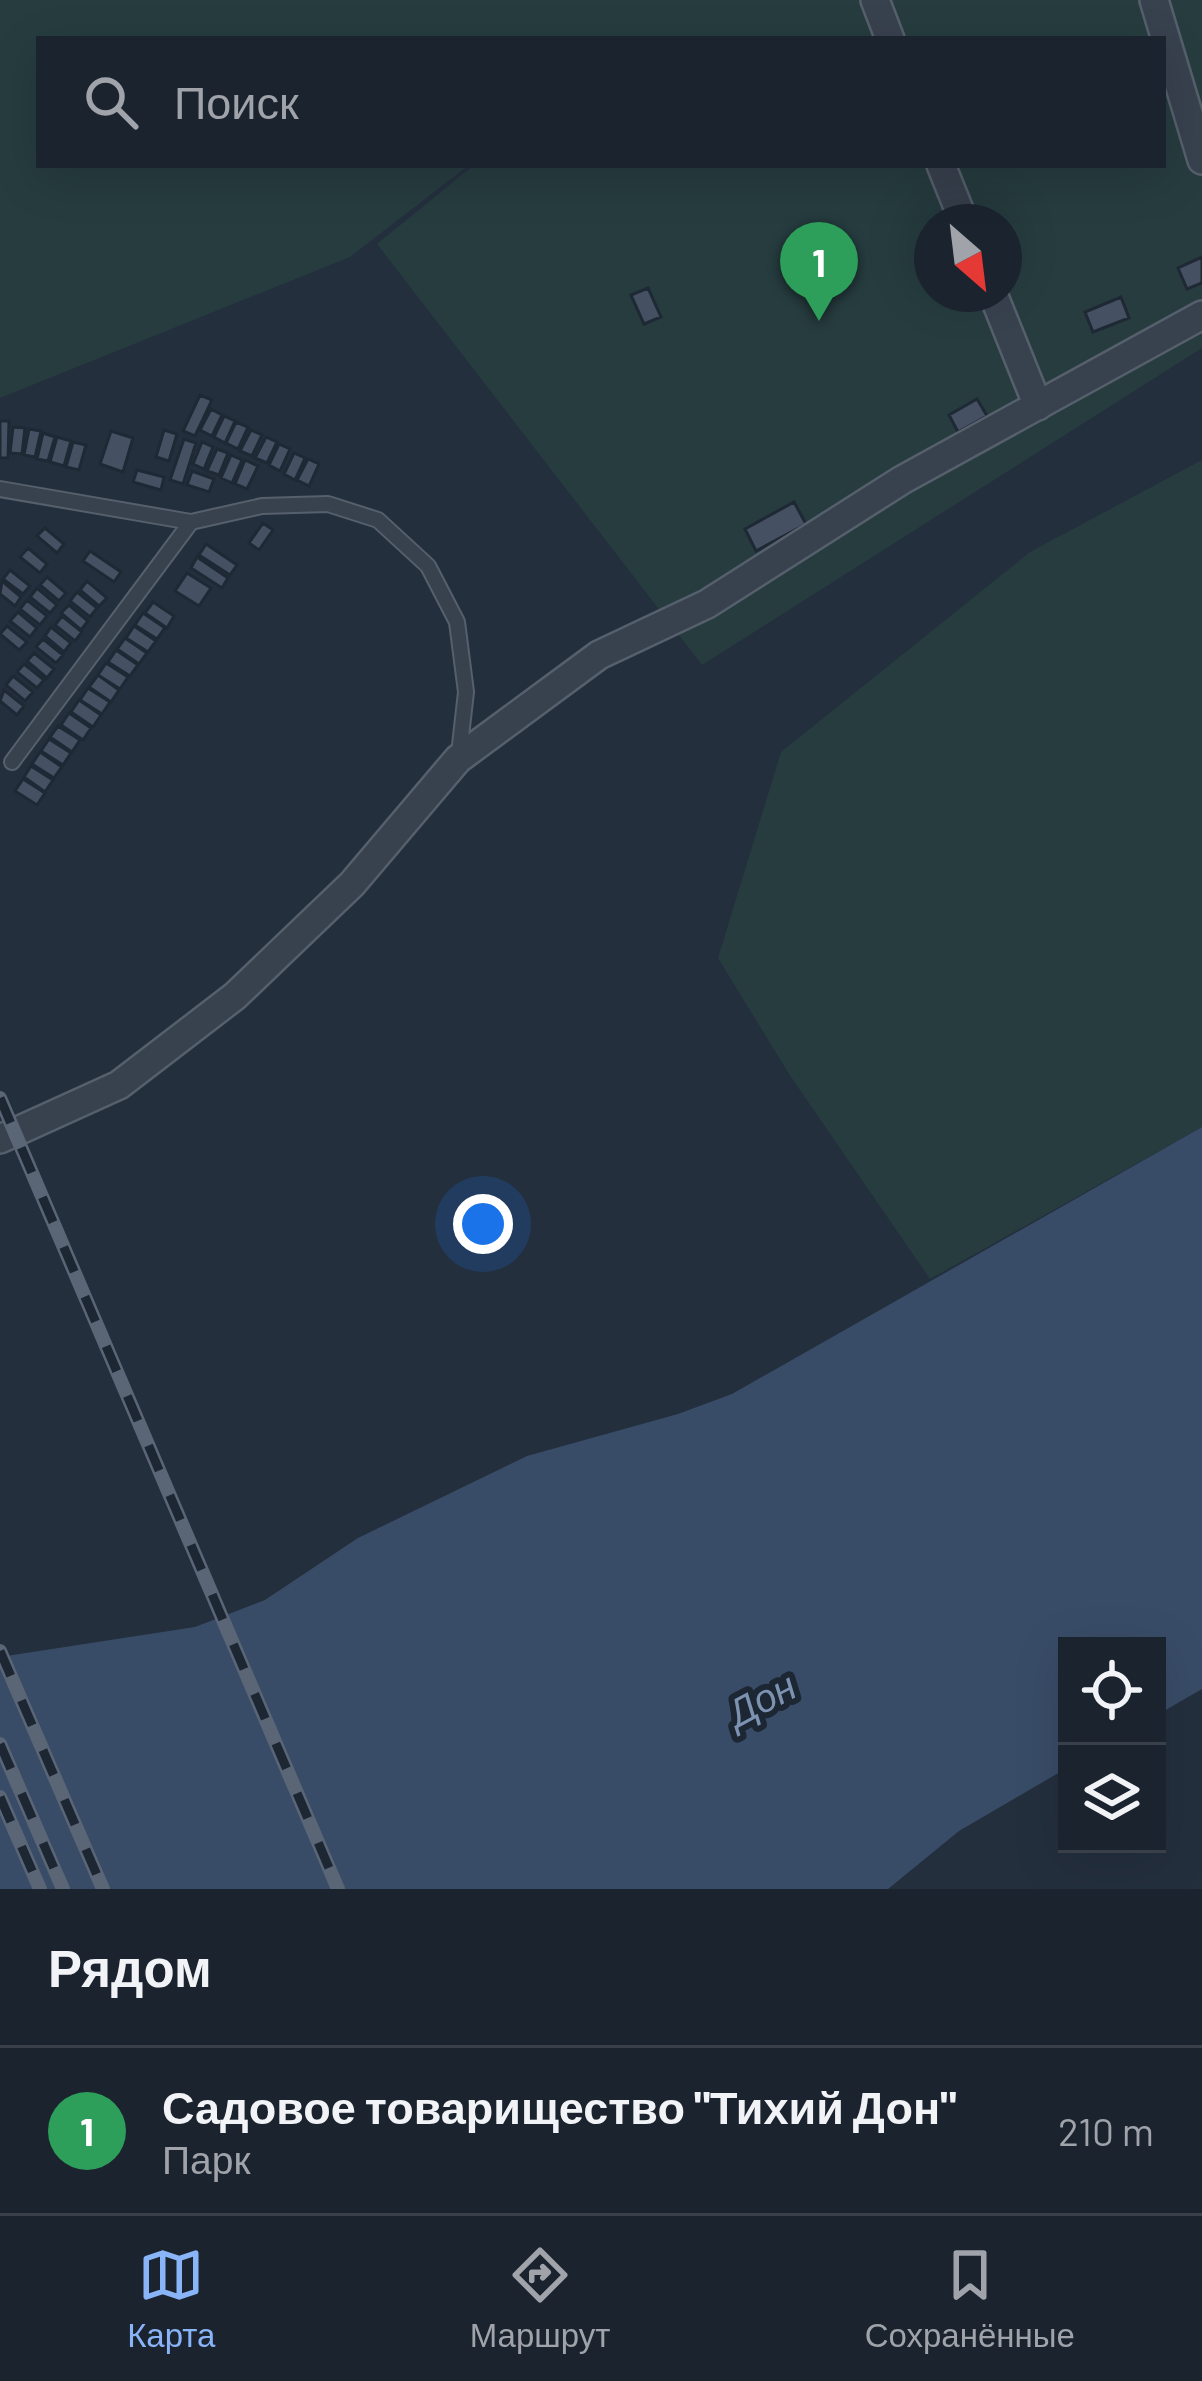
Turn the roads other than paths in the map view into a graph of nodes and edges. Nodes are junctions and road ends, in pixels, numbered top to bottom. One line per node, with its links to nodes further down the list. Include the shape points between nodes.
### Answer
1 (874, 0): 3 (street)
2 (1154, 0): 4 (street)
3 (889, 36)
4 (1165, 36)
5 (1166, 40): 6 (street)
6 (1202, 160)
7 (942, 168): 8 (street)
8 (957, 204)
9 (1000, 312): 11 (street)
10 (1202, 315): 11 (street)
11 (1038, 406): 14 (street, via 902,480 707,604 599,655)
12 (0, 489): 13 (lane)
13 (191, 522): 14 (lane, via 262,506 328,504 378,520 428,566 457,622 466,692); 15 (lane)
14 (458, 759): 16 (street, via 352,884 235,996 119,1085)
15 (12, 762)
16 (0, 1139)

